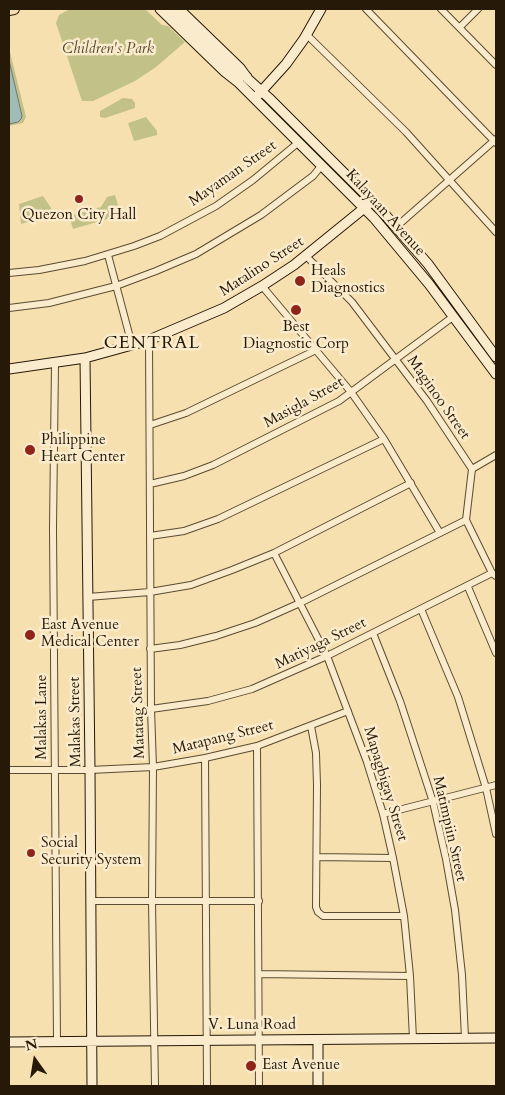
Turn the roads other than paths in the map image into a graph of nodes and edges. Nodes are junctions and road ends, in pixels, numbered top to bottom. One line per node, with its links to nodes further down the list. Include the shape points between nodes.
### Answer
1 (14, 9): 9 (main road)
2 (160, 9): 13 (main road, Kalayaan Avenue, via 220,68)
3 (170, 9): 13 (main road, Kalayaan Avenue)
4 (179, 9): 13 (main road, Kalayaan Avenue, via 240,68)
5 (322, 9): 11 (main road)
6 (366, 9): 16 (street)
7 (441, 9): 10 (street)
8 (478, 9): 10 (street)
9 (9, 10)
10 (460, 27): 12 (street)
11 (307, 35): 14 (main road); 19 (street)
12 (496, 65)
13 (243, 80): 14 (main road, Kalayaan Avenue); 15 (main road, Kalayaan Avenue)
14 (262, 91): 15 (main road); 20 (main road, Kalayaan Avenue)
15 (254, 98): 17 (main road, Kalayaan Avenue)
16 (496, 141): 19 (street)
17 (299, 142): 18 (main road, Kalayaan Avenue); 24 (street, Mayaman Street, via 216,206 160,236)
18 (322, 165): 21 (main road, Kalayaan Avenue); 27 (street, via 288,196 233,233 188,257)
19 (450, 180): 22 (street); 23 (street)
20 (372, 201): 21 (main road, Matalino Street); 22 (main road, Kalayaan Avenue)
21 (365, 208): 25 (main road, Matalino Street); 30 (main road, Kalayaan Avenue)
22 (396, 227): 34 (main road, Kalayaan Avenue, via 428,264)
23 (496, 232)
24 (108, 255): 26 (street, Mayaman Street); 27 (street)
25 (306, 256): 28 (main road, Matalino Street); 36 (street, Maginoo Street, via 352,302)
26 (11, 273)
27 (116, 286): 29 (street, via 49,303); 32 (street)
28 (262, 286): 31 (main road, Matalino Street, via 224,308); 33 (street)
29 (9, 308)
30 (454, 316): 36 (street, Masigla Street); 39 (main road, Kalayaan Avenue)
31 (149, 340): 32 (main road, Matalino Street); 41 (street, Matatag Street)
32 (132, 345): 35 (main road, Matalino Street)
33 (316, 350): 40 (street); 41 (street, via 186,413)
34 (496, 356)
35 (85, 358): 37 (main road, Matalino Street); 54 (main road, Malakas Street)
36 (396, 359): 40 (street, Masigla Street); 44 (street, Maginoo Street)
37 (55, 363): 38 (main road, Matalino Street); 68 (street, Malakas Lane)
38 (9, 369)
39 (496, 374)
40 (351, 392): 42 (street); 46 (street, Masigla Street, via 213,465)
41 (150, 425): 46 (street, Matatag Street)
42 (384, 439): 45 (street); 49 (street, via 218,519 184,531)
43 (496, 455): 44 (street)
44 (472, 469): 47 (street)
45 (411, 483): 48 (street); 50 (street)
46 (150, 484): 49 (street, Matatag Street)
47 (466, 520): 48 (street); 51 (street)
48 (440, 533): 55 (street)
49 (150, 536): 53 (street, Matatag Street)
50 (274, 553): 53 (street, via 191,585); 55 (street, Mapagbigay Street)
51 (494, 575): 52 (street, Matiyaga Street)
52 (468, 587): 56 (street, Matiyaga Street); 59 (street)
53 (150, 592): 54 (street); 58 (street, Matatag Street)
54 (88, 597): 69 (main road, Malakas Street)
55 (300, 603): 58 (street, via 256,623 216,636); 60 (street, Mapagbigay Street)
56 (421, 609): 57 (street, Matiyaga Street); 71 (street, via 458,697)
57 (373, 633): 60 (street, Matiyaga Street); 72 (street, Matimpiin Street, via 400,701)
58 (150, 649): 61 (street, Matatag Street)
59 (496, 653)
60 (327, 656): 61 (street, Matiyaga Street, via 252,689 208,702); 62 (street, Mapagbigay Street)
61 (151, 709): 66 (street, Matatag Street)
62 (348, 711): 63 (street, Matapang Street); 73 (street, Mapagbigay Street)
63 (311, 726): 64 (street, Matapang Street); 75 (street, via 316,761)
64 (257, 746): 65 (street, Matapang Street); 79 (street)
65 (205, 758): 66 (street, Matapang Street); 78 (street)
66 (153, 767): 69 (street, Matapang Street); 80 (street, Matatag Street)
67 (9, 770): 68 (street, Matapang Street)
68 (56, 770): 69 (street, Matapang Street); 91 (street, Malakas Lane)
69 (90, 770): 77 (main road, Malakas Street)
70 (496, 785): 71 (street)
71 (486, 788): 72 (street); 74 (street)
72 (433, 802): 73 (street); 84 (street, Matimpiin Street, via 455,910)
73 (383, 814): 76 (street, Mapagbigay Street)
74 (496, 834)
75 (317, 858): 76 (street); 81 (street, via 316,907 323,916)
76 (394, 858): 81 (street, Mapagbigay Street)
77 (90, 901): 80 (street); 92 (main road, Malakas Street)
78 (206, 901): 79 (street); 80 (street); 88 (street)
79 (259, 901): 82 (street)
80 (152, 902): 87 (street, Matatag Street)
81 (404, 916): 83 (street, Mapagbigay Street)
82 (259, 974): 83 (street); 89 (street)
83 (410, 976): 86 (street, Mapagbigay Street)
84 (466, 1038): 85 (main road, V. Luna Road); 86 (main road, V. Luna Road)
85 (496, 1038)
86 (413, 1039): 90 (main road, V. Luna Road)
87 (154, 1040): 88 (main road, V. Luna Road); 92 (main road, V. Luna Road); 95 (street, Matatag Street)
88 (206, 1040): 89 (main road, V. Luna Road); 96 (street)
89 (259, 1040): 90 (main road, V. Luna Road); 97 (street)
90 (318, 1040): 98 (main road)
91 (57, 1041): 92 (main road, V. Luna Road); 93 (main road, V. Luna Road)
92 (92, 1041): 94 (main road, Malakas Street)
93 (9, 1042)
94 (92, 1086)
95 (155, 1086)
96 (206, 1086)
97 (259, 1086)
98 (318, 1086)

